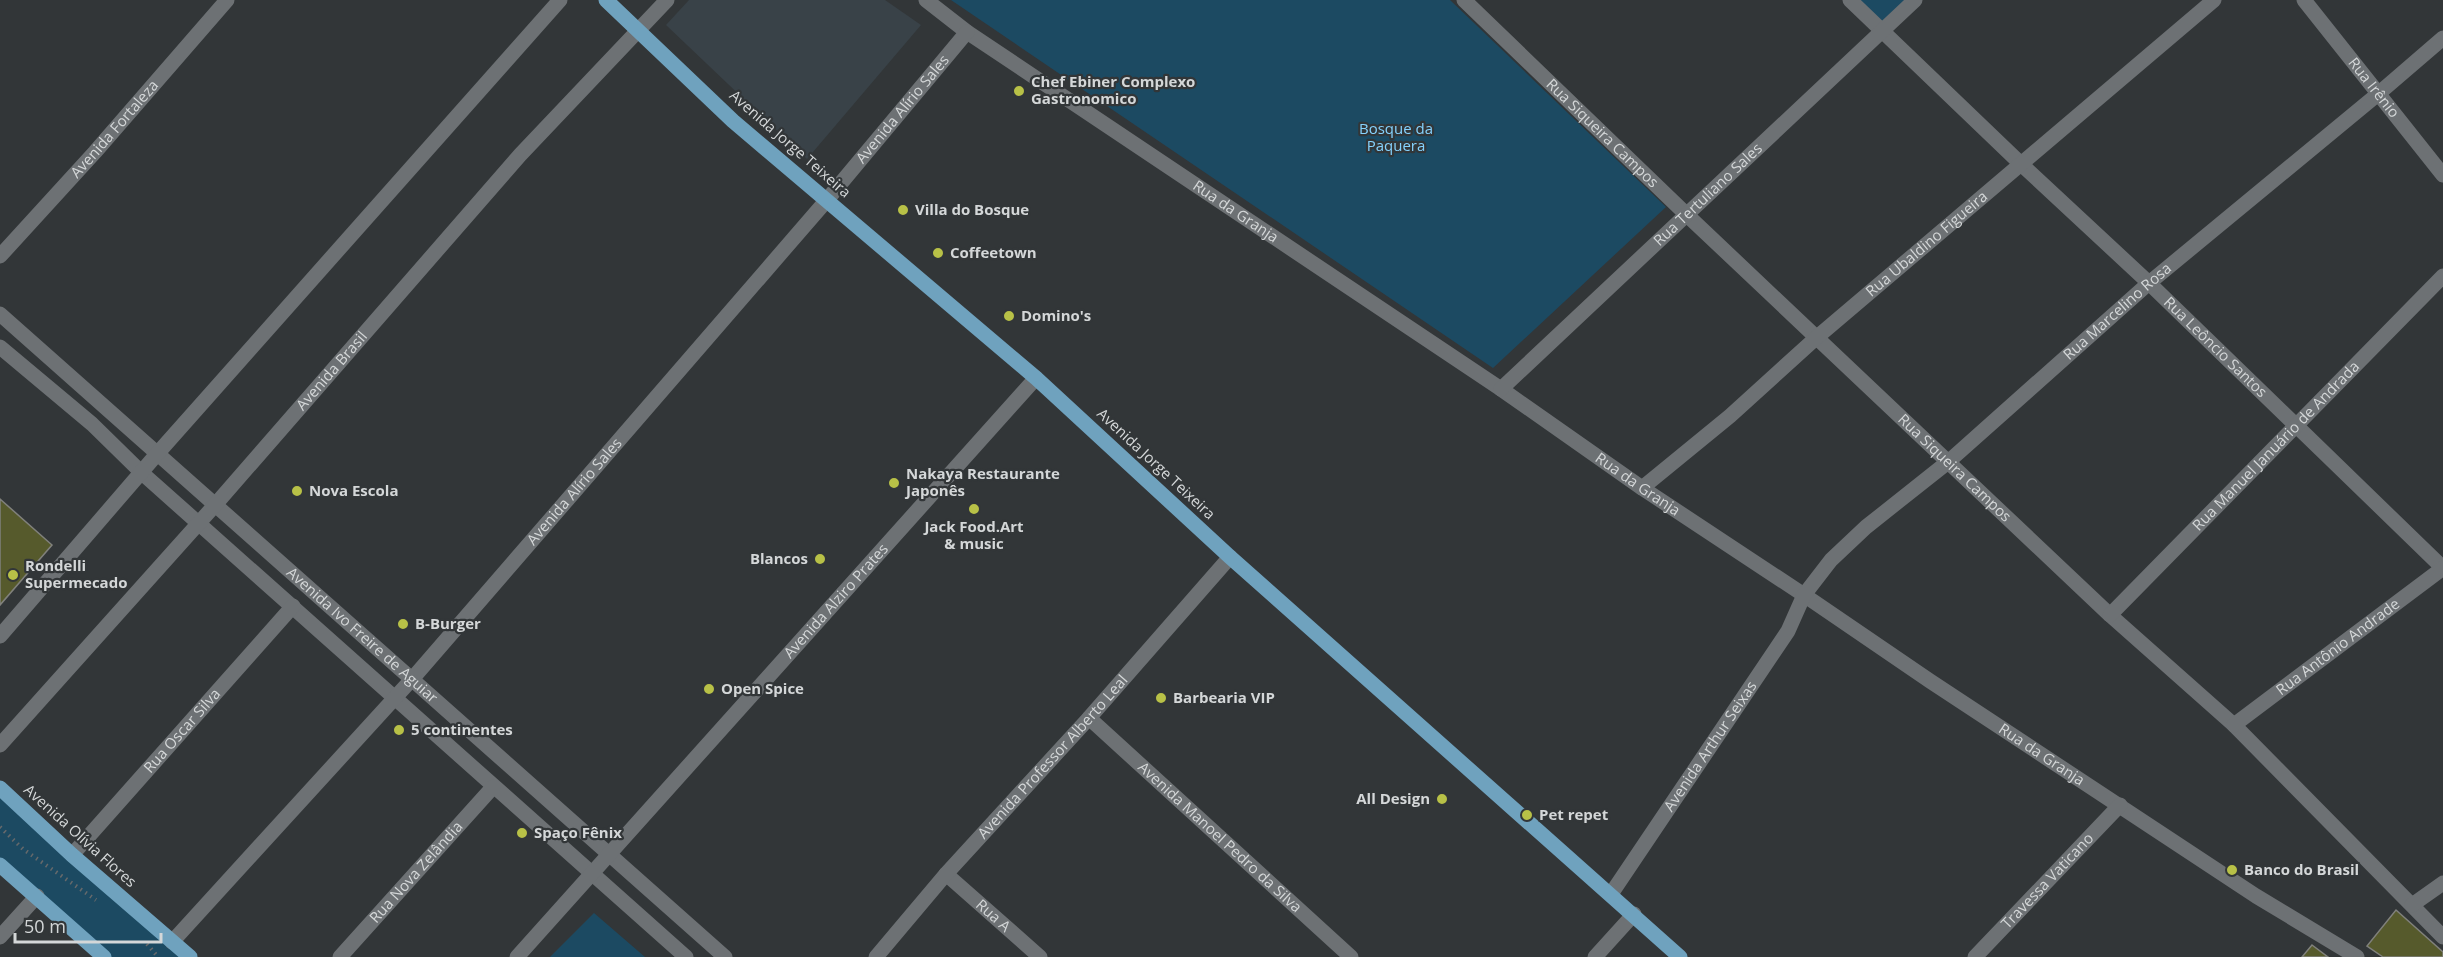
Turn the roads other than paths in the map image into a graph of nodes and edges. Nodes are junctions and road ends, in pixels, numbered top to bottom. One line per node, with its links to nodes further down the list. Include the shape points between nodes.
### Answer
1 (227, 0): 20 (street, Avenida Fortaleza)
2 (560, 0): 29 (street)
3 (606, 0): 11 (main road, Avenida Jorge Teixeira)
4 (667, 0): 11 (street, Avenida Brasil)
5 (926, 0): 13 (street, Rua da Granja)
6 (1464, 0): 19 (street, Rua Siqueira Campos)
7 (1850, 0): 12 (street, Rua Leôncio Santos)
8 (1915, 0): 12 (street, Rua Tertuliano Sales)
9 (2214, 0): 16 (street, Rua Ubaldino Figueira)
10 (2304, 0): 15 (street, Rua Irênio)
11 (640, 31): 18 (main road, Avenida Jorge Teixeira, via 733,121); 33 (street, Avenida Brasil, via 512,164)
12 (1880, 31): 16 (street, Rua Leôncio Santos); 19 (street, Rua Tertuliano Sales)
13 (967, 32): 18 (street, Avenida Alírio Sales); 27 (street, Rua da Granja)
14 (2443, 38): 15 (street, Rua Marcelino Rosa)
15 (2379, 94): 17 (street, Rua Irênio); 22 (street, Rua Marcelino Rosa)
16 (2021, 165): 22 (street, Rua Leôncio Santos); 24 (street, Rua Ubaldino Figueira)
17 (2443, 175)
18 (826, 201): 26 (main road, Avenida Jorge Teixeira); 41 (street, Avenida Alírio Sales)
19 (1688, 216): 24 (street, Rua Siqueira Campos); 27 (street, Rua Tertuliano Sales)
20 (0, 256)
21 (2443, 276): 28 (street, Rua Manuel Januário de Andrada)
22 (2149, 282): 28 (street, Rua Leôncio Santos); 30 (street, Rua Marcelino Rosa)
23 (0, 314): 29 (street, Avenida Ivo Freire de Aguiar)
24 (1816, 338): 30 (street, Rua Siqueira Campos); 32 (street, Rua Ubaldino Figueira)
25 (0, 347): 31 (street, Avenida Ivo Freire de Aguiar, via 92,424)
26 (1036, 378): 35 (main road, Avenida Jorge Teixeira); 50 (street, Avenida Alziro Prates)
27 (1501, 389): 32 (street, Rua da Granja)
28 (2294, 426): 36 (street, Rua Leôncio Santos); 39 (street, Rua Manuel Januário de Andrada)
29 (157, 454): 31 (street); 33 (street, Avenida Ivo Freire de Aguiar)
30 (1948, 462): 37 (street, Rua Marcelino Rosa, via 1866,527 1831,560); 39 (street, Rua Siqueira Campos)
31 (142, 473): 34 (street, Avenida Ivo Freire de Aguiar); 40 (street)
32 (1642, 488): 37 (street, Rua da Granja)
33 (215, 506): 34 (street, Avenida Brasil); 41 (street, Avenida Ivo Freire de Aguiar)
34 (199, 523): 38 (street, Avenida Ivo Freire de Aguiar); 45 (street, Avenida Brasil)
35 (1230, 557): 43 (street, Avenida Professor Alberto Leal); 55 (main road, Avenida Jorge Teixeira)
36 (2443, 568): 44 (street, Rua Antônio Andrade)
37 (1804, 595): 48 (street, Rua da Granja); 55 (street, Avenida Arthur Seixas, via 1788,631)
38 (293, 606): 42 (street, Avenida Ivo Freire de Aguiar); 49 (street, Rua Oscar Silva)
39 (2110, 615): 44 (street, Rua Siqueira Campos)
40 (0, 636)
41 (413, 678): 42 (street, Avenida Alírio Sales); 50 (street, Avenida Ivo Freire de Aguiar)
42 (394, 697): 46 (street, Avenida Ivo Freire de Aguiar); 61 (street, Avenida Alírio Sales)
43 (1089, 718): 53 (street, Avenida Professor Alberto Leal); 70 (street, Avenida Manoel Pedro da Silva)
44 (2234, 725): 57 (street, Rua Siqueira Campos)
45 (0, 746)
46 (493, 787): 52 (street, Avenida Ivo Freire de Aguiar); 64 (street, Rua Nova Zelândia)
47 (0, 788): 49 (main road, Avenida Olívia Flores)
48 (2120, 805): 73 (street, Travessa Vaticano); 74 (street, Rua da Granja, via 2256,896)
49 (72, 855): 61 (main road, Avenida Olívia Flores)
50 (610, 855): 52 (street, Avenida Alziro Prates); 67 (street, Avenida Ivo Freire de Aguiar)
51 (0, 865): 56 (main road)
52 (592, 874): 65 (street, Avenida Alziro Prates); 66 (street, Avenida Ivo Freire de Aguiar)
53 (946, 874): 68 (street, Avenida Professor Alberto Leal); 69 (street, Rua A)
54 (2443, 883): 57 (street)
55 (1611, 894): 58 (main road, Avenida Jorge Teixeira)
56 (37, 896): 59 (street); 62 (main road)
57 (2412, 905): 60 (street, Rua Siqueira Campos)
58 (1634, 914): 71 (street); 72 (main road, Avenida Jorge Teixeira)
59 (0, 937)
60 (2443, 937)
61 (172, 942): 63 (main road, Avenida Olívia Flores)
62 (104, 957)
63 (190, 957)
64 (340, 957)
65 (517, 957)
66 (686, 957)
67 (725, 957)
68 (876, 957)
69 (1040, 957)
70 (1351, 957)
71 (1595, 957)
72 (1680, 957)
73 (1975, 957)
74 (2357, 957)

